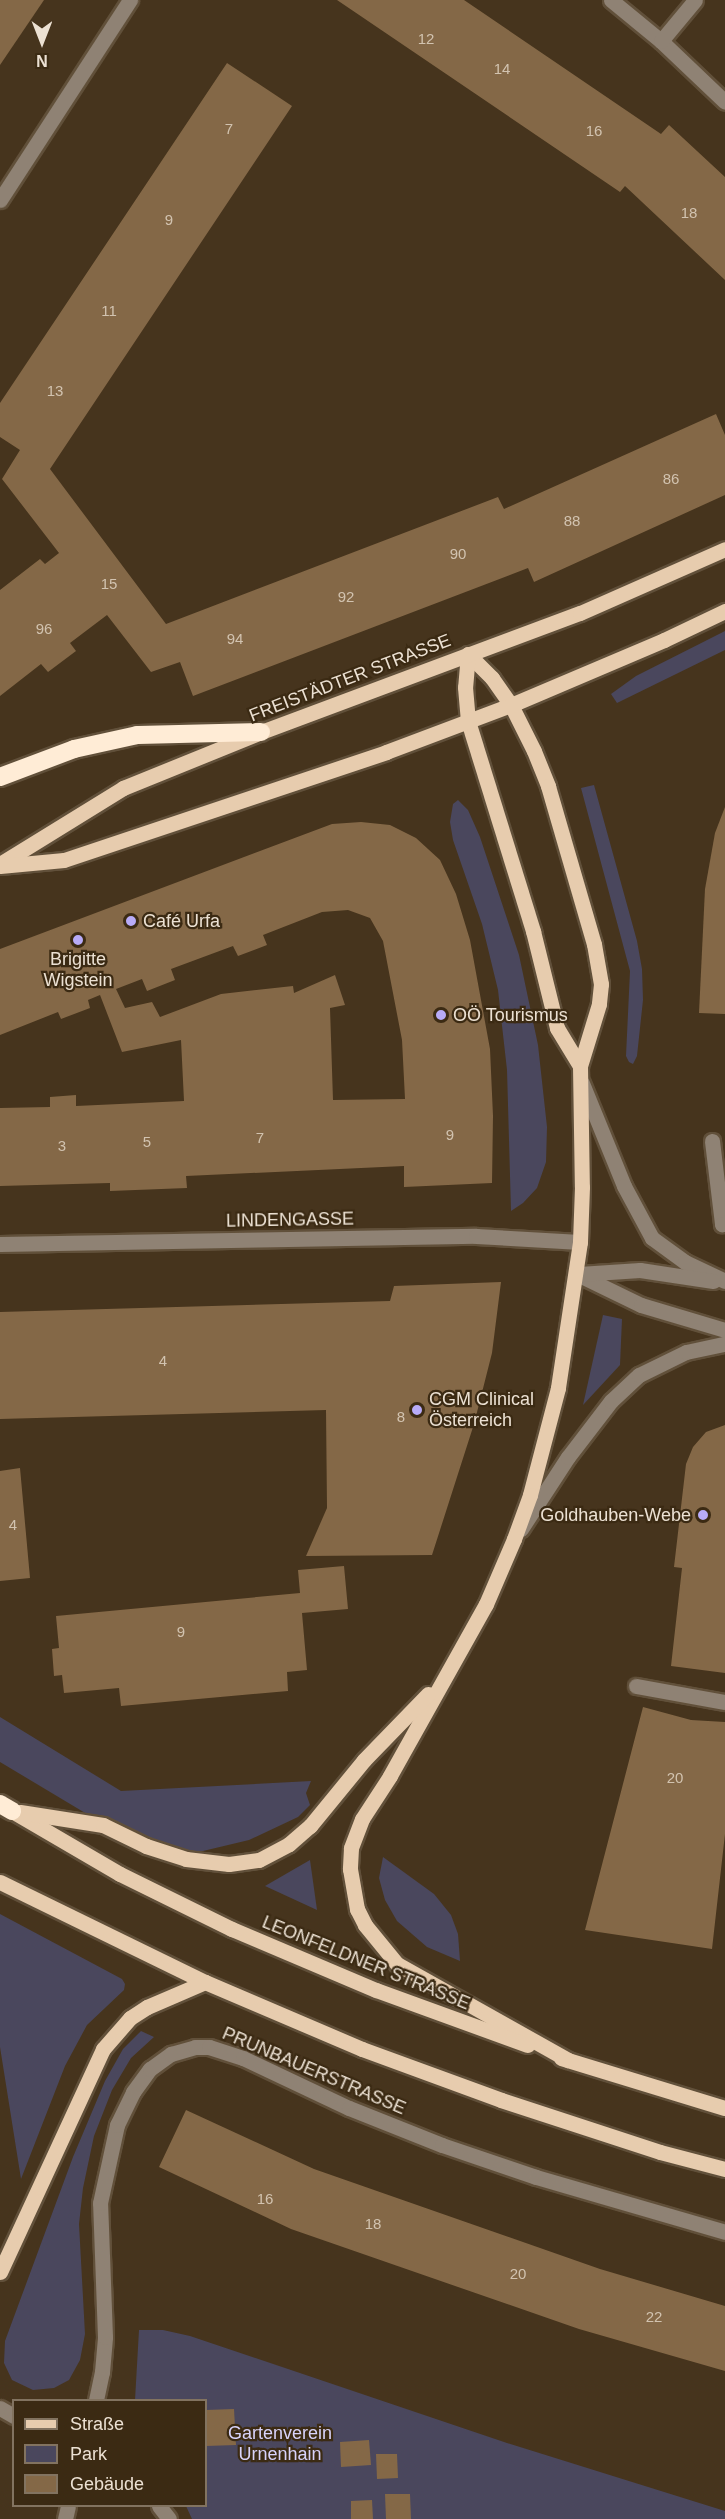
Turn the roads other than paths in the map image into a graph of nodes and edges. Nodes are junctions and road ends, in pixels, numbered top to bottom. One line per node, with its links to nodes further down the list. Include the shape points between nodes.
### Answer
1 (130, 0): 6 (street)
2 (611, 0): 4 (street)
3 (694, 0): 4 (street)
4 (661, 41): 5 (street)
5 (725, 102)
6 (0, 200)
7 (725, 549): 9 (main road, FREISTÄDTER STRASSE, via 580,613)
8 (725, 611): 10 (main road, FREISTÄDTER STRASSE)
9 (468, 654): 10 (main road); 11 (main road); 12 (main road, FREISTÄDTER STRASSE)
10 (511, 705): 11 (main road, FREISTÄDTER STRASSE); 15 (main road, via 548,786 596,954 601,984 599,1005)
11 (468, 721): 14 (main road, FREISTÄDTER STRASSE, via 64,860); 15 (main road, via 533,931 557,1028)
12 (261, 732): 13 (highway, via 137,735 74,749); 14 (main road, FREISTÄDTER STRASSE, via 123,788)
13 (0, 777)
14 (0, 865)
15 (580, 1066): 16 (main road)
16 (582, 1083): 19 (main road); 22 (street, via 624,1186 652,1239 685,1262)
17 (712, 1141): 18 (street)
18 (725, 1224)
19 (580, 1242): 20 (street, LINDENGASSE, via 476,1236); 21 (main road)
20 (0, 1244)
21 (577, 1274): 22 (street, via 640,1270); 23 (street, via 641,1305); 25 (main road, via 558,1388 530,1495)
22 (725, 1282)
23 (725, 1330)
24 (725, 1344): 25 (street, via 686,1352 639,1375 611,1401 568,1457)
25 (514, 1539): 26 (main road, via 486,1604)
26 (440, 1682): 29 (main road, via 364,1760 310,1826 289,1844 259,1860 229,1864 186,1859 146,1846 103,1825); 32 (main road, via 390,1776 362,1819 351,1848 350,1869 357,1909 378,1945 397,1964)
27 (636, 1686): 28 (street)
28 (725, 1702)
29 (6, 1807): 32 (main road, LEONFELDNER STRASSE, via 120,1874 232,1929 376,1990)
30 (0, 1882): 31 (main road)
31 (205, 1982): 34 (main road, via 362,2049 501,2100); 36 (main road, via 130,2018 103,2049)
32 (568, 2060): 33 (main road, LEONFELDNER STRASSE)
33 (725, 2108)
34 (725, 2169)
35 (725, 2232): 37 (street, PRUNBAUERSTRASSE, via 536,2177 452,2148 349,2108 243,2058 209,2047 195,2047 171,2054 150,2069 117,2125 100,2203 105,2337)
36 (0, 2272)
37 (96, 2399)

